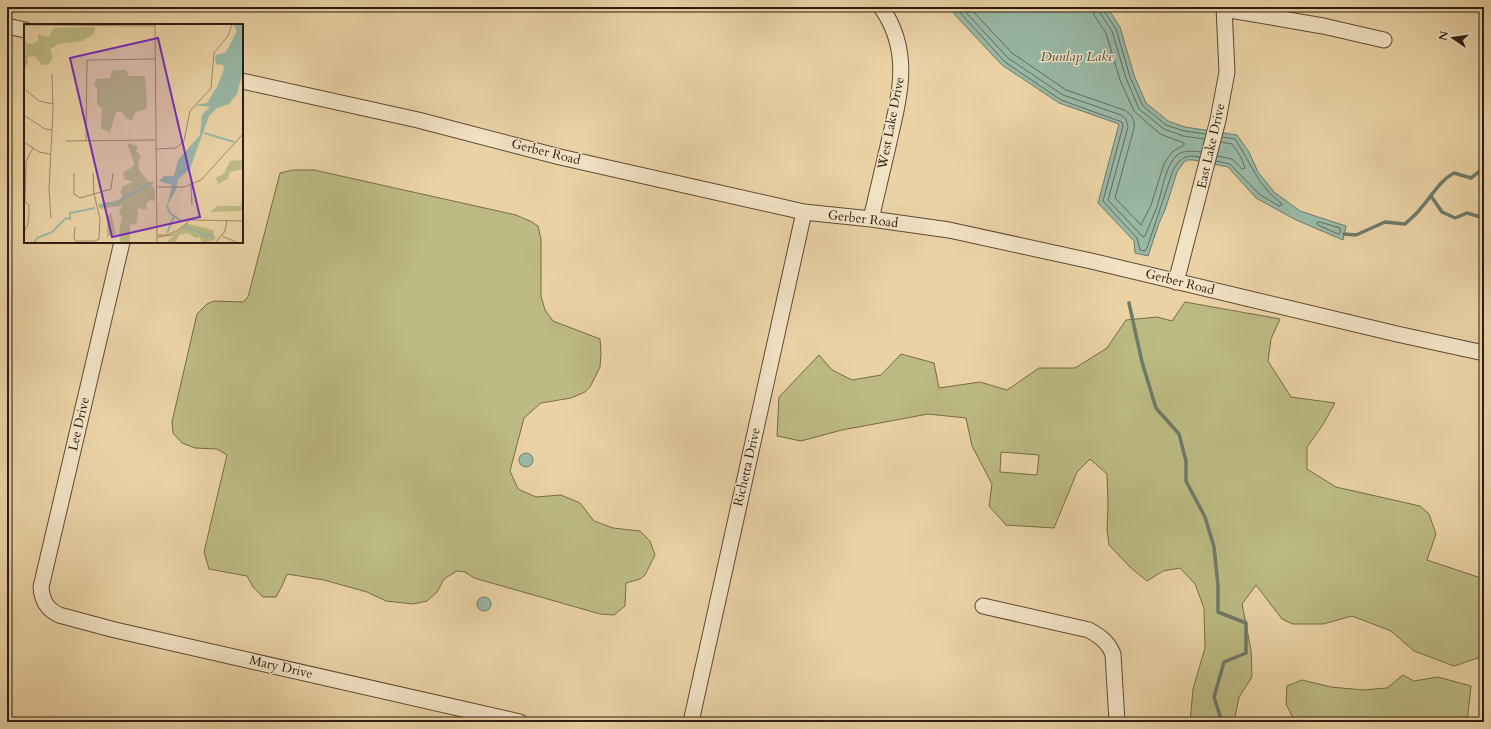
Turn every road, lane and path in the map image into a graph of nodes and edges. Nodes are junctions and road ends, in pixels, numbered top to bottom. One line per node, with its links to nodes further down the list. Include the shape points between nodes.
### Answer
1 (881, 7): 8 (street, West Lake Drive, via 897,39 902,74 898,103)
2 (1224, 8): 5 (street); 10 (street, East Lake Drive, via 1227,72 1218,120)
3 (7, 26): 4 (street)
4 (24, 30)
5 (1384, 40)
6 (243, 81): 7 (street, Gerber Road)
7 (804, 212): 8 (street, Gerber Road); 15 (street, Richetta Drive)
8 (871, 219): 10 (street, Gerber Road, via 949,230)
9 (122, 243): 12 (street, Lee Drive, via 41,587)
10 (1176, 282): 11 (street, Gerber Road)
11 (1484, 353)
12 (46, 605): 14 (street, Mary Drive, via 59,615 115,630)
13 (983, 606): 16 (street, via 1090,630 1103,638 1113,654)
14 (520, 722)
15 (691, 722)
16 (1117, 722)

